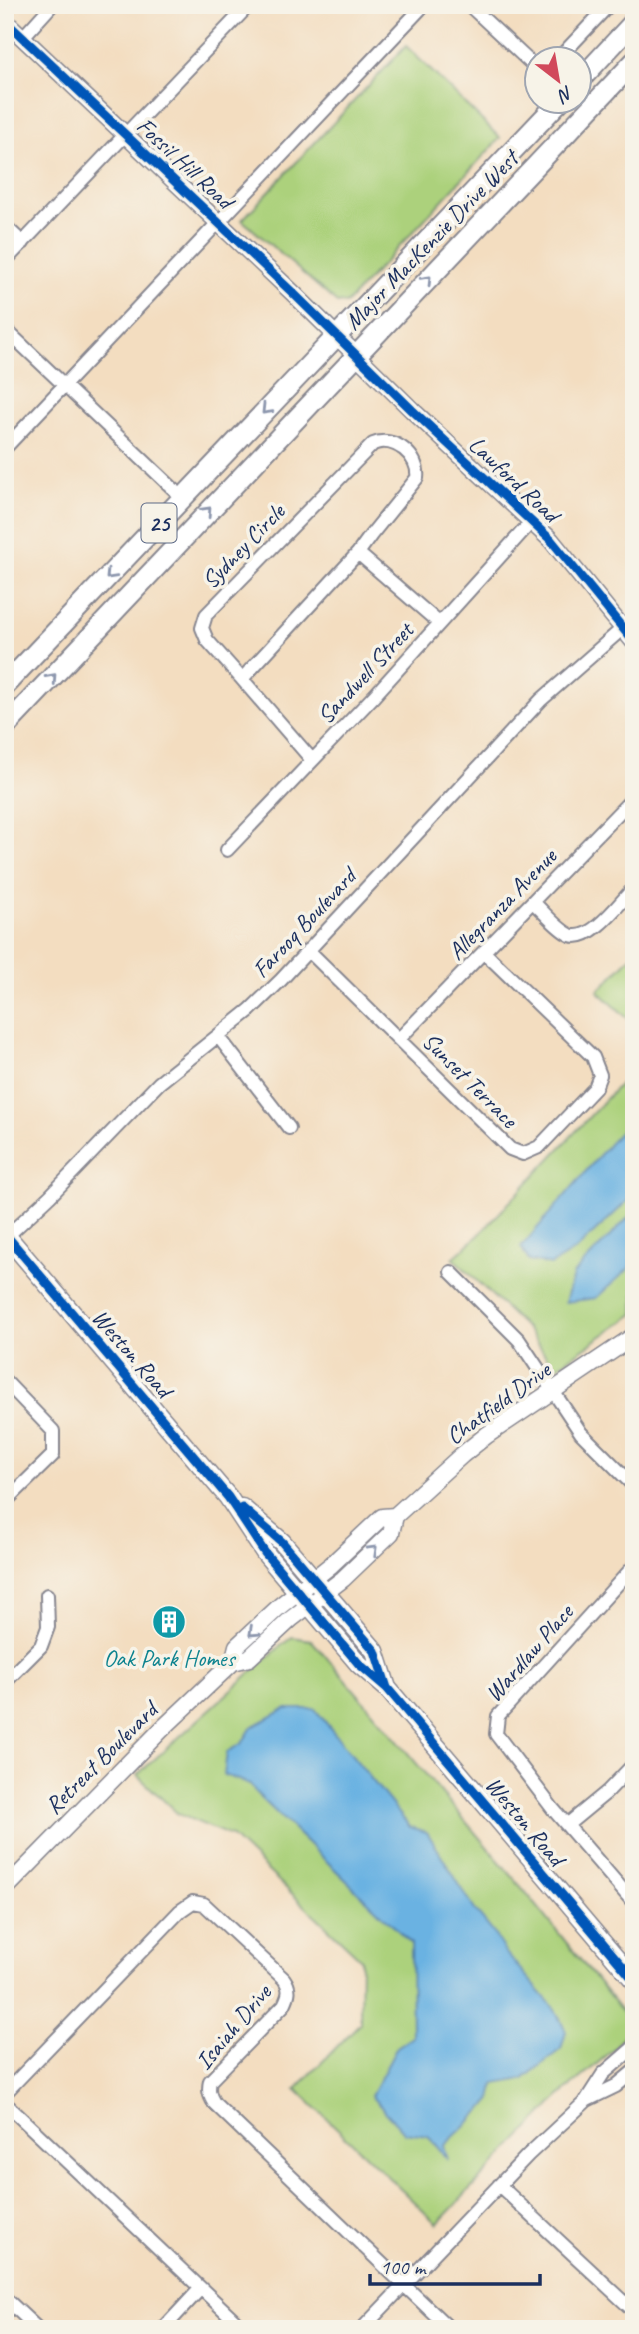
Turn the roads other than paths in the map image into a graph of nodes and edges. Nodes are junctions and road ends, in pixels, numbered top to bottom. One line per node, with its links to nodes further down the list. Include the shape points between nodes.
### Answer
1 (52, 5): 8 (street)
2 (249, 5): 14 (street)
3 (424, 5): 15 (street)
4 (469, 5): 10 (street)
5 (609, 5): 9 (street)
6 (5, 21): 8 (street, Fossil Hill Road)
7 (634, 22): 12 (main road)
8 (23, 37): 14 (street, Fossil Hill Road)
9 (570, 46)
10 (524, 57)
11 (634, 62): 21 (main road, Major MacKenzie Drive West / 25, one-way to 11)
12 (594, 64)
13 (546, 116): 20 (main road, Major MacKenzie Drive West / 25)
14 (126, 134): 15 (street, Fossil Hill Road); 17 (street)
15 (219, 222): 20 (street, Fossil Hill Road); 22 (street)
16 (5, 226): 17 (street)
17 (23, 243): 18 (street)
18 (5, 261)
19 (5, 329): 22 (street)
20 (337, 335): 21 (street, Fossil Hill Road); 24 (main road, Major MacKenzie Drive West / 25, one-way to 24)
21 (356, 354): 25 (street, Lawford Road); 32 (main road, Major MacKenzie Drive West / 25, one-way to 21)
22 (65, 385): 23 (street); 24 (street)
23 (5, 448)
24 (176, 491): 31 (main road, Major MacKenzie Drive West / 25, one-way to 31)
25 (532, 521): 27 (street, Sandwell Street); 28 (street, Lawford Road, via 565,555)
26 (358, 553): 27 (street); 30 (street, Sydney Circle); 30 (street, Sydney Circle, via 417,478 413,459 390,440 373,444 206,615 202,628 207,640)
27 (439, 623): 33 (street, Sandwell Street)
28 (622, 629): 29 (street, Lawford Road); 38 (street, Farooq Boulevard, via 541,700)
29 (634, 642)
30 (242, 679): 33 (street)
31 (5, 685)
32 (5, 727)
33 (312, 760): 35 (street, Sandwell Street)
34 (633, 800): 37 (street, Allegranza Avenue)
35 (227, 850)
36 (634, 888): 37 (street, via 594,930 581,936 567,933)
37 (533, 902): 39 (street, Allegranza Avenue)
38 (308, 950): 40 (street, Farooq Boulevard); 41 (street, Sunset Terrace)
39 (485, 953): 41 (street, Allegranza Avenue); 41 (street, Sunset Terrace, via 598,1066 595,1088 539,1147 523,1154 510,1149)
40 (218, 1036): 42 (street); 43 (street, Farooq Boulevard, via 159,1083)
41 (399, 1039)
42 (289, 1128)
43 (6, 1236): 49 (main road, Weston Road)
44 (451, 1272): 47 (street, via 519,1340)
45 (634, 1336): 47 (street, Chatfield Drive)
46 (5, 1381): 50 (street, via 53,1431 53,1455)
47 (552, 1391): 48 (street, via 586,1440); 52 (street, Chatfield Drive, via 462,1455 395,1516 391,1533 343,1579)
48 (634, 1486)
49 (228, 1497): 52 (main road, Weston Road, via 282,1542); 54 (main road, Weston Road, via 264,1553)
50 (5, 1503)
51 (634, 1566): 58 (street, Wardlaw Place, via 498,1716 496,1734)
52 (320, 1586): 54 (street, Retreat Boulevard); 56 (main road, Weston Road, via 375,1651)
53 (47, 1595): 55 (street, via 48,1627 41,1646)
54 (304, 1599): 56 (main road, Weston Road, via 359,1664); 59 (street, Retreat Boulevard, via 237,1646 233,1662 130,1759)
55 (5, 1682)
56 (387, 1688): 61 (main road, Weston Road)
57 (634, 1764): 58 (street)
58 (567, 1825): 60 (street, Wardlaw Place)
59 (5, 1889)
60 (634, 1903)
61 (634, 1980)
62 (634, 2047): 65 (street, via 603,2074)
63 (634, 2071): 65 (street)
64 (5, 2093): 68 (street, Isaiah Drive, via 180,1911 193,1902 204,1904 284,1979 289,1990 284,2005 210,2081 214,2103)
65 (585, 2102): 67 (street)
66 (5, 2104): 69 (street)
67 (499, 2185): 68 (street); 71 (street)
68 (404, 2285): 75 (street); 76 (street)
69 (200, 2289): 73 (street); 74 (street)
70 (5, 2298): 72 (street)
71 (634, 2311)
72 (38, 2329)
73 (163, 2329)
74 (244, 2329)
75 (362, 2329)
76 (450, 2329)

